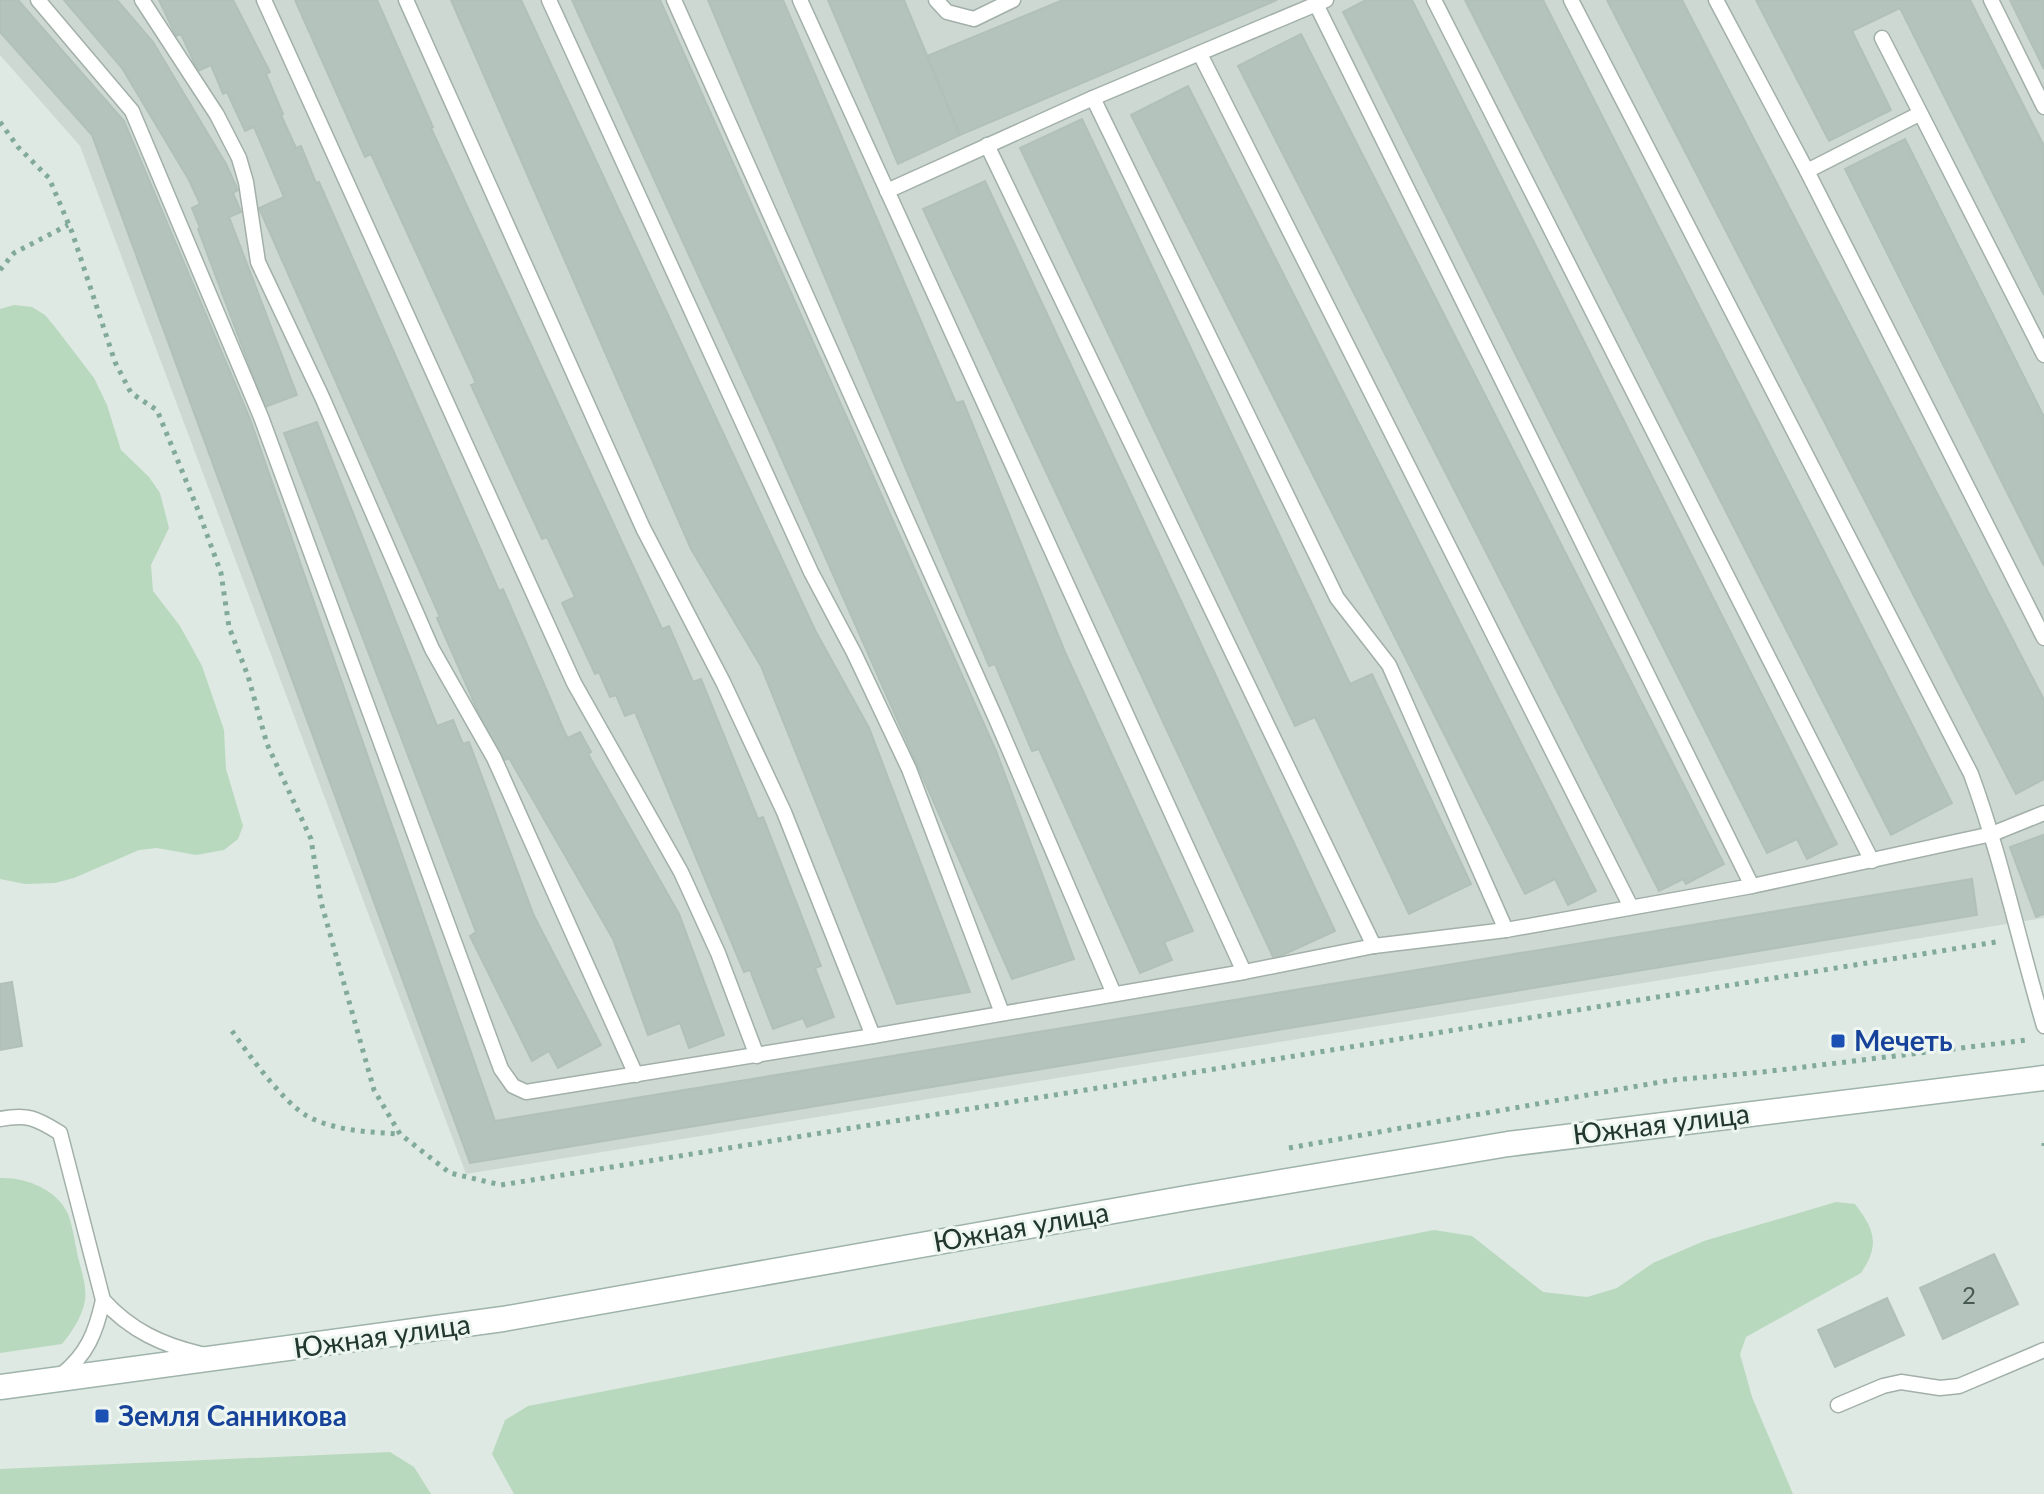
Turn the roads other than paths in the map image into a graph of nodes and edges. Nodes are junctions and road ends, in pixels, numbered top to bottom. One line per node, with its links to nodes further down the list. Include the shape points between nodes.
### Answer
1 (38, 0): 38 (lane, via 132,111 261,417 501,1069 513,1086 526,1092)
2 (142, 0): 38 (lane, via 239,158 258,262 432,649 494,758)
3 (264, 0): 37 (lane, via 574,683 681,872)
4 (406, 0): 36 (lane, via 643,528 784,812)
5 (549, 0): 34 (lane, via 811,572 909,769)
6 (674, 0): 33 (lane)
7 (800, 0): 22 (lane)
8 (936, 0): 9 (lane, via 947,12 974,19)
9 (1013, 0)
10 (1434, 0): 27 (lane)
11 (1571, 0): 26 (lane, via 1971,774)
12 (1991, 0): 18 (lane)
13 (1719, 1): 21 (lane)
14 (1321, 2): 16 (lane); 28 (lane)
15 (1882, 38): 19 (lane)
16 (1200, 54): 17 (lane); 29 (lane)
17 (1093, 98): 20 (lane); 30 (lane, via 1337,598 1389,665)
18 (2044, 107)
19 (1919, 114): 21 (lane); 23 (lane)
20 (987, 145): 22 (lane); 31 (lane)
21 (1807, 171): 24 (lane)
22 (887, 191): 32 (lane)
23 (2044, 355)
24 (2044, 638)
25 (2044, 813): 26 (lane)
26 (1992, 834): 27 (lane); 35 (lane)
27 (1872, 861): 28 (lane)
28 (1752, 886): 29 (lane)
29 (1631, 907): 30 (lane)
30 (1506, 930): 31 (lane)
31 (1374, 946): 32 (lane)
32 (1244, 972): 33 (lane)
33 (1114, 994): 34 (lane)
34 (1002, 1013): 36 (lane)
35 (2044, 1026)
36 (873, 1036): 37 (lane)
37 (757, 1056): 38 (lane)
38 (636, 1075)
39 (2044, 1078): 43 (main road, Южная улица, via 1508,1144 503,1319)
40 (0, 1119): 41 (lane, via 39,1119 60,1133)
41 (103, 1300): 43 (lane, via 142,1333 176,1349); 44 (lane, via 89,1346)
42 (2044, 1350): 46 (lane, via 1959,1386 1901,1382)
43 (221, 1359): 44 (main road, Южная улица)
44 (54, 1380): 45 (main road, Южная улица)
45 (0, 1387)
46 (1838, 1405)

